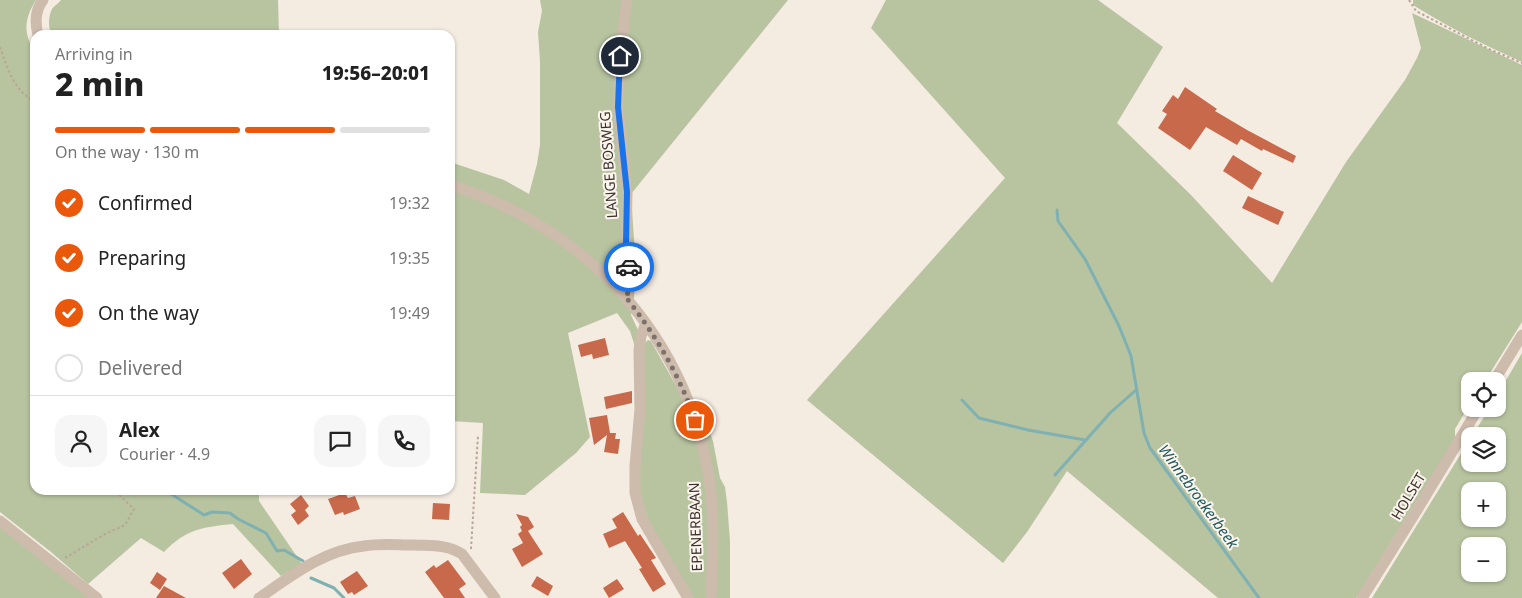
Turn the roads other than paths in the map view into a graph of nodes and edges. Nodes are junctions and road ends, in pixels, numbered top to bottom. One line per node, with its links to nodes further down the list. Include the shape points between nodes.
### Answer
1 (44, 0): 3 (street, via 36,18)
2 (627, 0): 5 (street, LANGE BOSWEG, via 618,107 627,192 629,292)
3 (37, 30)
4 (455, 186): 5 (street, EPENERBAAN, via 541,225 590,262)
5 (625, 296): 6 (street, EPENERBAAN)
6 (646, 323): 14 (street, via 639,350 636,493 642,520); 15 (street, EPENERBAAN, via 682,385 703,450 712,516)
7 (1522, 334): 8 (street)
8 (1499, 372)
9 (1473, 417): 16 (street, HOLSET)
10 (0, 521): 11 (street)
11 (98, 598)
12 (259, 598): 13 (street, via 307,566 336,552 389,544 444,546 456,550)
13 (495, 598)
14 (688, 598)
15 (711, 598)
16 (1362, 598)

